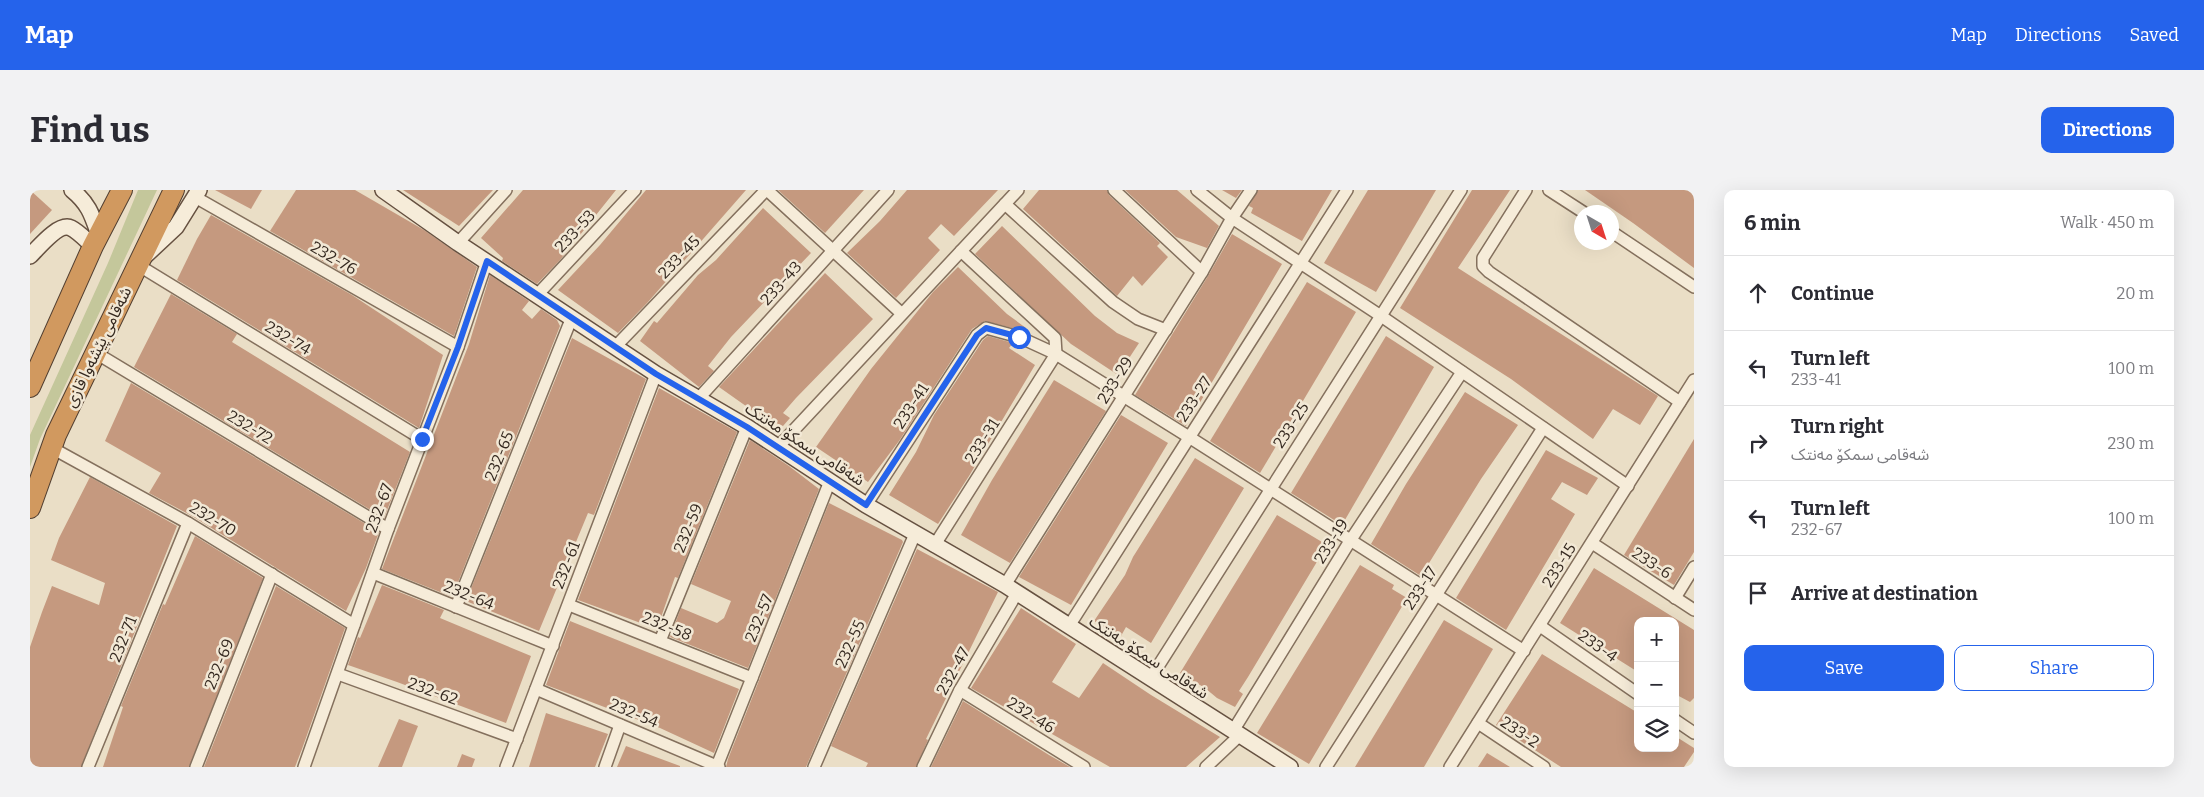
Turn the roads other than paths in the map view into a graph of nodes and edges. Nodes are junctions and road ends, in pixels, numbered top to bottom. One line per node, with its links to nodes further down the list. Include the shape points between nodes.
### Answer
1 (72, 190): 22 (main road, via 89,207)
2 (174, 190): 28 (highway, شەقامی پێشەوا قازی)
3 (383, 190): 23 (main road, شەقامی سمکۆ مەنتک)
4 (506, 190): 23 (street)
5 (635, 190): 32 (street, 233-53)
6 (766, 190): 24 (street); 37 (street, 233-45)
7 (888, 190): 24 (street, 233-43)
8 (1018, 190): 18 (street)
9 (1114, 190): 30 (street)
10 (1197, 190): 20 (street)
11 (1251, 190): 20 (street, 233-29)
12 (1347, 190): 29 (street, 233-27)
13 (1461, 190): 34 (street, 233-25)
14 (1526, 190): 47 (street, via 1482,258 1483,266)
15 (1549, 190): 19 (street)
16 (116, 192): 22 (highway)
17 (197, 194): 28 (main road, via 176,227); 38 (street, 232-76)
18 (1005, 204): 25 (street); 36 (street, via 1112,302)
19 (1574, 206)
20 (1232, 218): 29 (street); 30 (street, 233-29)
21 (1619, 237): 31 (street)
22 (96, 241): 26 (main road, via 65,227 55,232); 44 (highway)
23 (458, 243): 27 (main road, شەقامی سمکۆ مەنتک)
24 (833, 250): 33 (street); 46 (street, 233-43)
25 (961, 251): 33 (street); 40 (street, via 1054,338)
26 (30, 256)
27 (487, 261): 32 (main road, شەقامی سمکۆ مەنتک); 38 (street, 232-67)
28 (139, 262): 39 (highway, شەقامی پێشەوا قازی); 51 (street, 232-74)
29 (1300, 263): 34 (street); 50 (street, 233-27)
30 (1202, 272): 36 (street, 233-29)
31 (1694, 287)
32 (538, 294): 35 (main road, شەقامی سمکۆ مەنتک)
33 (901, 313): 52 (street)
34 (1381, 316): 41 (street); 56 (street, 233-25)
35 (572, 317): 37 (main road, شەقامی سمکۆ مەنتک); 72 (street, 232-65)
36 (1166, 330): 45 (street, 233-29)
37 (616, 346): 42 (main road, شەقامی سمکۆ مەنتک)
38 (458, 347): 51 (street, 232-67)
39 (96, 353): 53 (highway, شەقامی پێشەوا قازی); 60 (street, 232-72)
40 (1056, 354): 45 (street); 57 (street, 233-41, via 1019,337 986,328 977,335); 64 (street, 233-31)
41 (1462, 372): 49 (street); 62 (street, 233-19)
42 (656, 374): 46 (main road, شەقامی سمکۆ مەنتک); 71 (street, 232-61)
43 (1694, 380): 47 (street, 233-15)
44 (30, 387)
45 (1123, 397): 50 (street); 68 (street, 233-29)
46 (699, 398): 48 (main road, شەقامی سمکۆ مەنتک)
47 (1680, 402): 55 (street, 233-15)
48 (747, 427): 52 (main road, شەقامی سمکۆ مەنتک); 77 (street, 232-59)
49 (1543, 428): 55 (street); 69 (street, 233-17)
50 (1189, 437): 56 (street); 75 (street, 233-27)
51 (422, 439): 60 (street, 232-67)
52 (778, 447): 54 (main road, شەقامی سمکۆ مەنتک)
53 (52, 448): 58 (highway, شەقامی پێشەوا قازی); 59 (street, 232-70)
54 (830, 481): 57 (main road, شەقامی سمکۆ مەنتک); 81 (street, 232-57)
55 (1628, 486): 63 (street, 233-15)
56 (1269, 490): 62 (street); 82 (street, 233-25)
57 (866, 505): 61 (main road, شەقامی سمکۆ مەنتک)
58 (30, 508)
59 (188, 523): 67 (street, 232-70); 92 (street, 232-71)
60 (388, 529): 66 (street, 232-67)
61 (916, 534): 64 (main road, شەقامی سمکۆ مەنتک); 98 (street, 232-55)
62 (1350, 541): 69 (street); 90 (street, 233-19)
63 (1592, 543): 70 (street, 233-6); 76 (street, 233-15)
64 (934, 546): 68 (main road, شەقامی سمکۆ مەنتک)
65 (1694, 567): 70 (street)
66 (373, 573): 72 (street, 232-64); 74 (street, 232-67)
67 (272, 574): 74 (street, 232-70); 93 (street, 232-69)
68 (1011, 589): 75 (main road, شەقامی سمکۆ مەنتک); 84 (street, 232-47)
69 (1435, 595): 79 (street); 103 (street, 233-17)
70 (1675, 598): 73 (street, 233-6)
71 (569, 605): 77 (street, 232-58); 78 (street, 232-61)
72 (456, 607): 78 (street, 232-64)
73 (1694, 610)
74 (354, 625): 80 (street, 232-67)
75 (1069, 626): 82 (main road, شەقامی سمکۆ مەنتک)
76 (1540, 626): 79 (street, 233-15); 85 (street, 233-4)
77 (660, 641): 81 (street, 232-58)
78 (553, 646): 83 (street, 232-61)
79 (1524, 651): 87 (street, 233-15)
80 (338, 674): 91 (street, 232-62); 94 (street, 232-67)
81 (752, 678): 97 (street, 232-57)
82 (1150, 679): 90 (main road, شەقامی سمکۆ مەنتک)
83 (536, 689): 88 (street, 232-54); 91 (street, 232-61)
84 (960, 690): 99 (street, 232-47); 100 (street, 232-46)
85 (1634, 691)
86 (1679, 722): 89 (street)
87 (1478, 723): 104 (street, 233-15); 105 (street, 233-2)
88 (620, 725): 96 (street); 97 (street, 232-54)
89 (1691, 727)
90 (1237, 733): 101 (street, 233-19); 102 (main road, شەقامی سمکۆ مەنتک)
91 (517, 739): 95 (street, 232-61)
92 (88, 767)
93 (196, 767)
94 (304, 767)
95 (506, 767)
96 (605, 767)
97 (718, 767)
98 (814, 767)
99 (923, 767)
100 (1084, 767)
101 (1206, 767)
102 (1290, 767)
103 (1326, 767)
104 (1450, 767)
105 (1544, 767)

